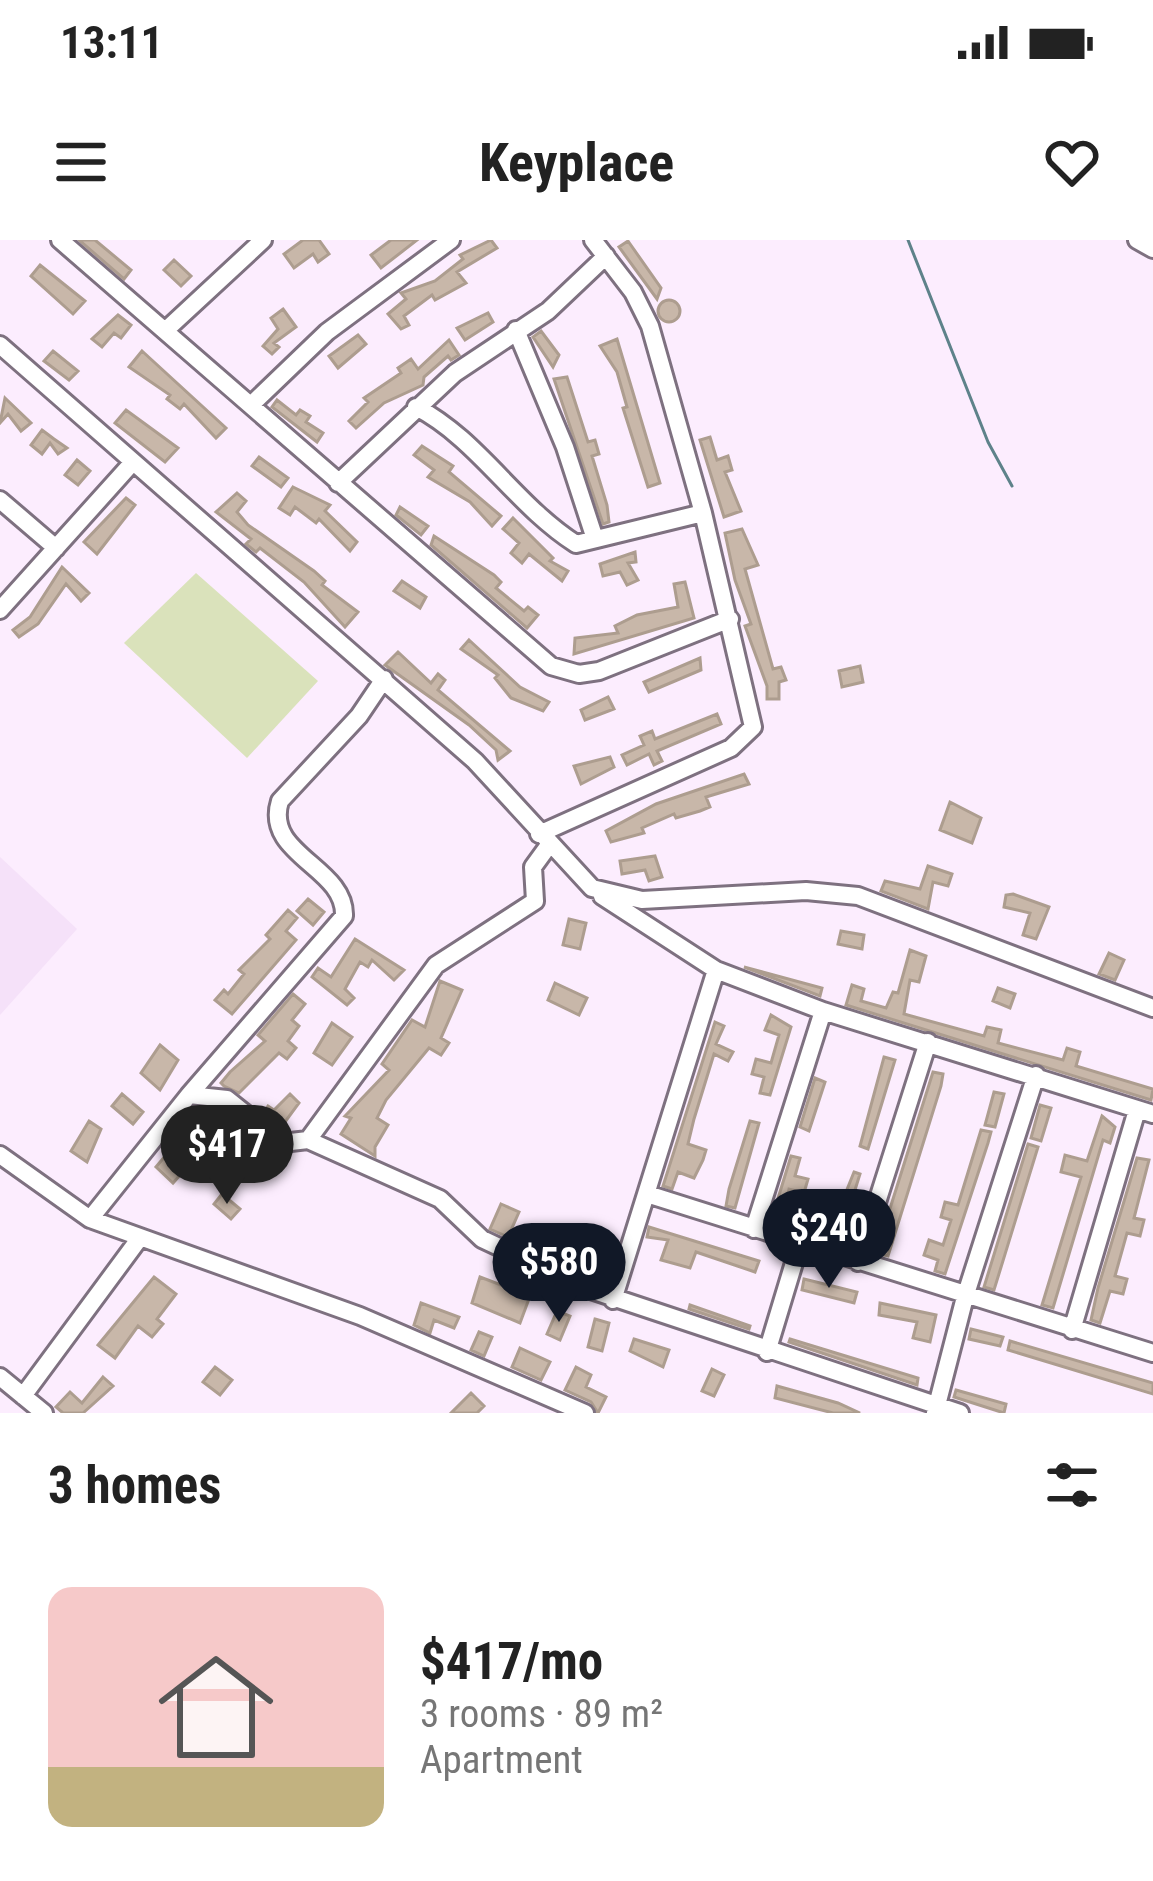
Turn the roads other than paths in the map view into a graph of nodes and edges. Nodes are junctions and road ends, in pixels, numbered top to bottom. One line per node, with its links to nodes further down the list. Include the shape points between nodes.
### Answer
1 (60, 240): 8 (street)
2 (263, 240): 8 (street)
3 (451, 240): 11 (street, via 327,332)
4 (593, 240): 7 (street)
5 (1137, 240): 6 (street)
6 (1153, 250)
7 (606, 256): 9 (street); 16 (street, via 650,326)
8 (166, 328): 11 (street)
9 (516, 330): 12 (street); 17 (street)
10 (0, 345): 13 (street)
11 (250, 405): 14 (street)
12 (416, 407): 14 (street); 17 (street, via 454,429 495,477 570,540)
13 (133, 461): 18 (street); 21 (street)
14 (338, 483): 20 (street, via 560,671 599,671)
15 (0, 500): 18 (street)
16 (703, 513): 17 (street); 20 (street)
17 (595, 539)
18 (56, 548): 19 (street)
19 (0, 610)
20 (730, 619): 22 (street, via 752,716 748,736)
21 (384, 679): 22 (street, via 475,760); 29 (street, via 276,814 285,839 339,894 344,916)
22 (544, 840): 23 (street); 31 (street, via 533,867 535,901 436,965)
23 (592, 888): 24 (street); 25 (street, via 642,899 858,896)
24 (716, 970): 26 (street); 33 (street)
25 (1153, 1008)
26 (823, 1011): 27 (street); 35 (street)
27 (928, 1042): 28 (street); 38 (street)
28 (1036, 1075): 30 (street); 39 (street)
29 (189, 1094): 31 (street, via 227,1099 282,1142); 34 (street)
30 (1145, 1112): 41 (street)
31 (308, 1140): 40 (street, via 423,1190 482,1239)
32 (0, 1156): 34 (street)
33 (647, 1193): 35 (street); 40 (street)
34 (90, 1220): 36 (street)
35 (754, 1228): 37 (street)
36 (139, 1239): 45 (street); 48 (street, via 360,1316)
37 (800, 1243): 38 (street); 42 (street)
38 (858, 1262): 39 (street)
39 (965, 1297): 41 (street); 46 (street)
40 (613, 1300): 42 (street)
41 (1072, 1330): 43 (street)
42 (767, 1352): 46 (street)
43 (1153, 1353)
44 (0, 1377): 45 (street)
45 (23, 1396): 47 (street)
46 (936, 1409): 49 (street)
47 (44, 1413)
48 (585, 1413)
49 (960, 1413)

